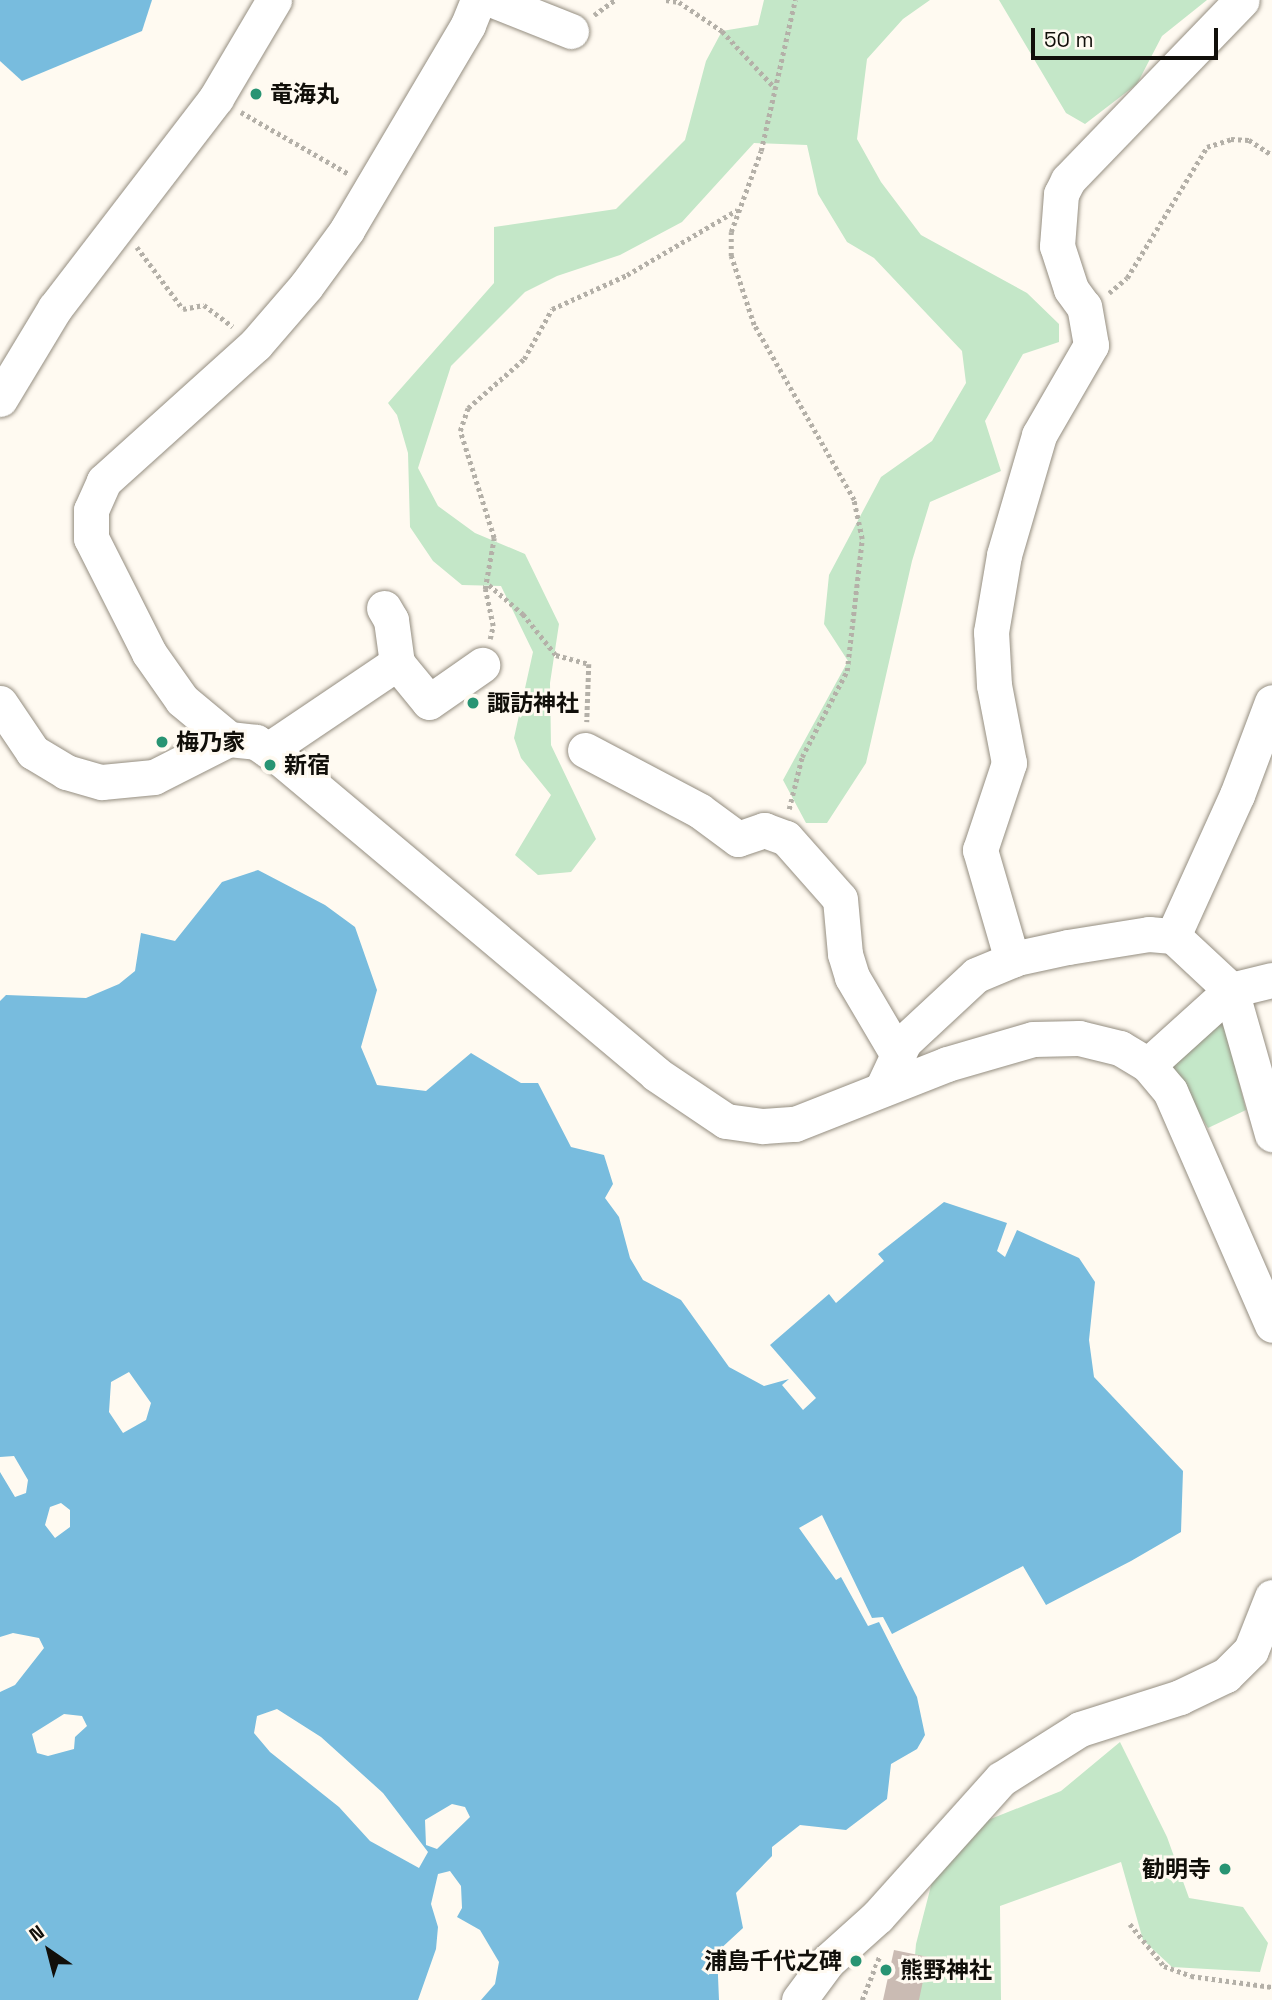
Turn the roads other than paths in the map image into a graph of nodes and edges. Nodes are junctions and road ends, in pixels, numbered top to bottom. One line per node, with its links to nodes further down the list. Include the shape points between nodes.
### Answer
1 (274, 0): 6 (street, via 216,98 55,309)
2 (478, 0): 12 (street, via 468,25 323,264 256,344 104,481 91,510 91,538 149,653 182,701)
3 (493, 0): 5 (street)
4 (1242, 0): 16 (street, via 1068,180 1058,208 1057,246 1071,289 1084,307 1091,345 1039,435 1004,555 991,632 994,685 1009,762 980,850)
5 (571, 31)
6 (0, 399)
7 (384, 608): 8 (street, via 391,620)
8 (397, 663): 9 (street, via 429,702); 13 (street, via 340,697)
9 (482, 664)
10 (1272, 702): 15 (street, via 1237,795)
11 (0, 704): 12 (street, via 33,752 66,772 102,782 154,777)
12 (229, 739): 13 (street, via 256,742)
13 (268, 750): 21 (street, via 656,1074 726,1121 795,1124)
14 (585, 750): 19 (street, via 700,811 737,839 764,830 786,838 840,899 852,977)
15 (1173, 936): 16 (street, via 1149,934); 18 (street)
16 (1012, 960): 19 (street, via 976,975 904,1042)
17 (1272, 980): 18 (street)
18 (1231, 990): 20 (street); 22 (street)
19 (898, 1055): 21 (street)
20 (1148, 1065): 21 (street, via 1120,1048 1079,1038 1033,1038); 23 (street, via 1170,1091)
21 (882, 1089)
22 (1272, 1134)
23 (1272, 1325)
24 (1272, 1597): 25 (street)
25 (1261, 1657): 26 (street, via 1180,1697 1080,1729 1001,1779 878,1916 828,1961)
26 (799, 2000)

